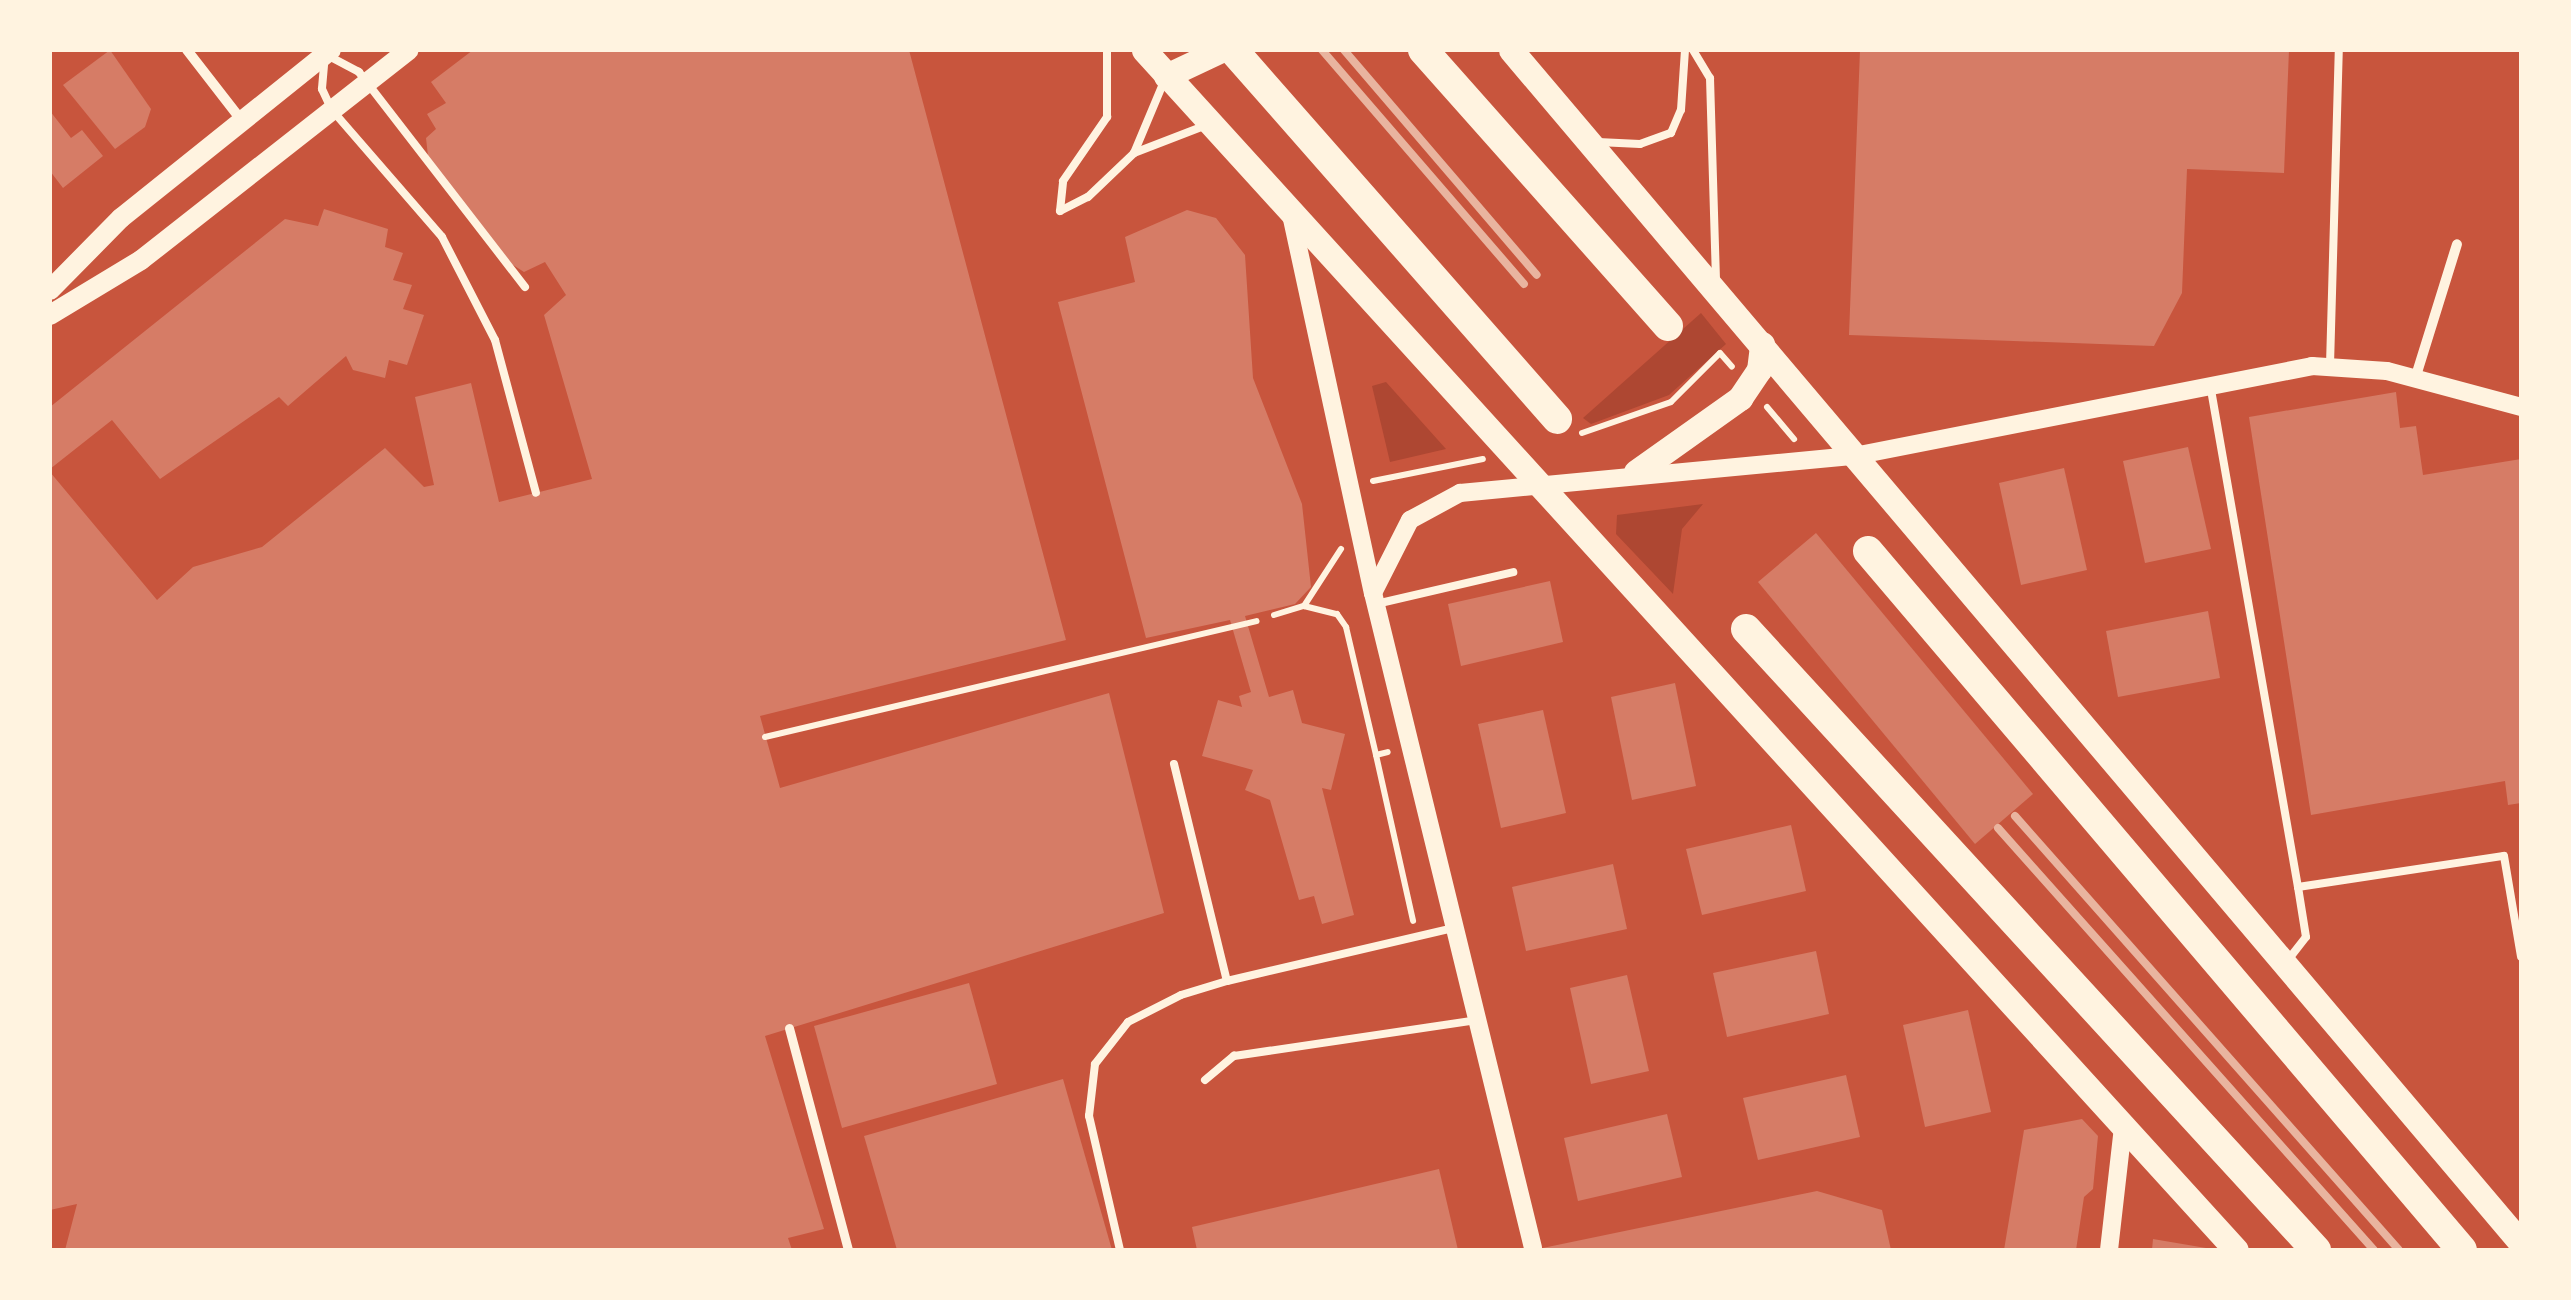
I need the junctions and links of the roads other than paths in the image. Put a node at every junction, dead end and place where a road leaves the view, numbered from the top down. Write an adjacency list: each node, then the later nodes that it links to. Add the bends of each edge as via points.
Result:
1 (187, 50): 16 (street)
2 (409, 50): 14 (main road)
3 (1107, 50): 19 (lane, via 1107,117 1063,181 1060,211 1088,197)
4 (1144, 50): 13 (main road)
5 (1221, 50): 13 (main road)
6 (1233, 50): 32 (highway)
7 (1423, 50): 26 (highway)
8 (1511, 50): 18 (main road)
9 (1685, 50): 18 (lane, via 1681,110 1671,133 1640,144)
10 (1693, 50): 23 (lane, via 1710,78)
11 (2339, 50): 28 (lane)
12 (328, 52): 14 (lane); 15 (lane, via 322,89); 16 (main road)
13 (1166, 76): 17 (main road); 19 (lane)
14 (367, 82): 15 (main road); 22 (lane)
15 (332, 110): 25 (main road, via 140,260); 36 (lane, via 423,212 459,266 495,340)
16 (242, 120): 24 (main road, via 122,218)
17 (1208, 124): 19 (lane); 20 (main road)
18 (1590, 141): 23 (main road)
19 (1134, 153)
20 (1292, 219): 35 (main road); 39 (street)
21 (2457, 244): 29 (street)
22 (525, 286)
23 (1716, 289): 27 (main road)
24 (50, 290)
25 (50, 315)
26 (1668, 326)
27 (1762, 344): 33 (main road); 34 (main road, via 1750,388)
28 (2330, 365): 29 (street); 30 (street)
29 (2415, 379): 31 (street)
30 (2210, 384): 33 (street); 42 (lane)
31 (2521, 407)
32 (1567, 427)
33 (1854, 456): 34 (street); 45 (main road)
34 (1636, 472): 35 (street)
35 (1536, 484): 39 (street, via 1460,492 1429,504 1396,536); 50 (main road)
36 (536, 493)
37 (1868, 551): 58 (highway)
38 (1513, 572): 39 (lane)
39 (1375, 598): 43 (street)
40 (1746, 629): 57 (highway)
41 (1174, 764): 46 (lane)
42 (2298, 887): 44 (lane, via 2504,856); 45 (lane, via 2306,937)
43 (1455, 928): 46 (lane); 47 (street)
44 (2521, 957)
45 (2284, 966): 51 (main road)
46 (1227, 981): 54 (lane, via 1128,1022 1095,1064 1089,1116)
47 (1480, 1020): 49 (lane, via 1234,1056); 52 (street)
48 (789, 1028): 53 (street)
49 (1205, 1080)
50 (2123, 1128): 55 (street); 56 (main road)
51 (2521, 1243)
52 (1534, 1248)
53 (848, 1250)
54 (1120, 1250)
55 (2109, 1250)
56 (2236, 1250)
57 (2316, 1250)
58 (2462, 1250)

